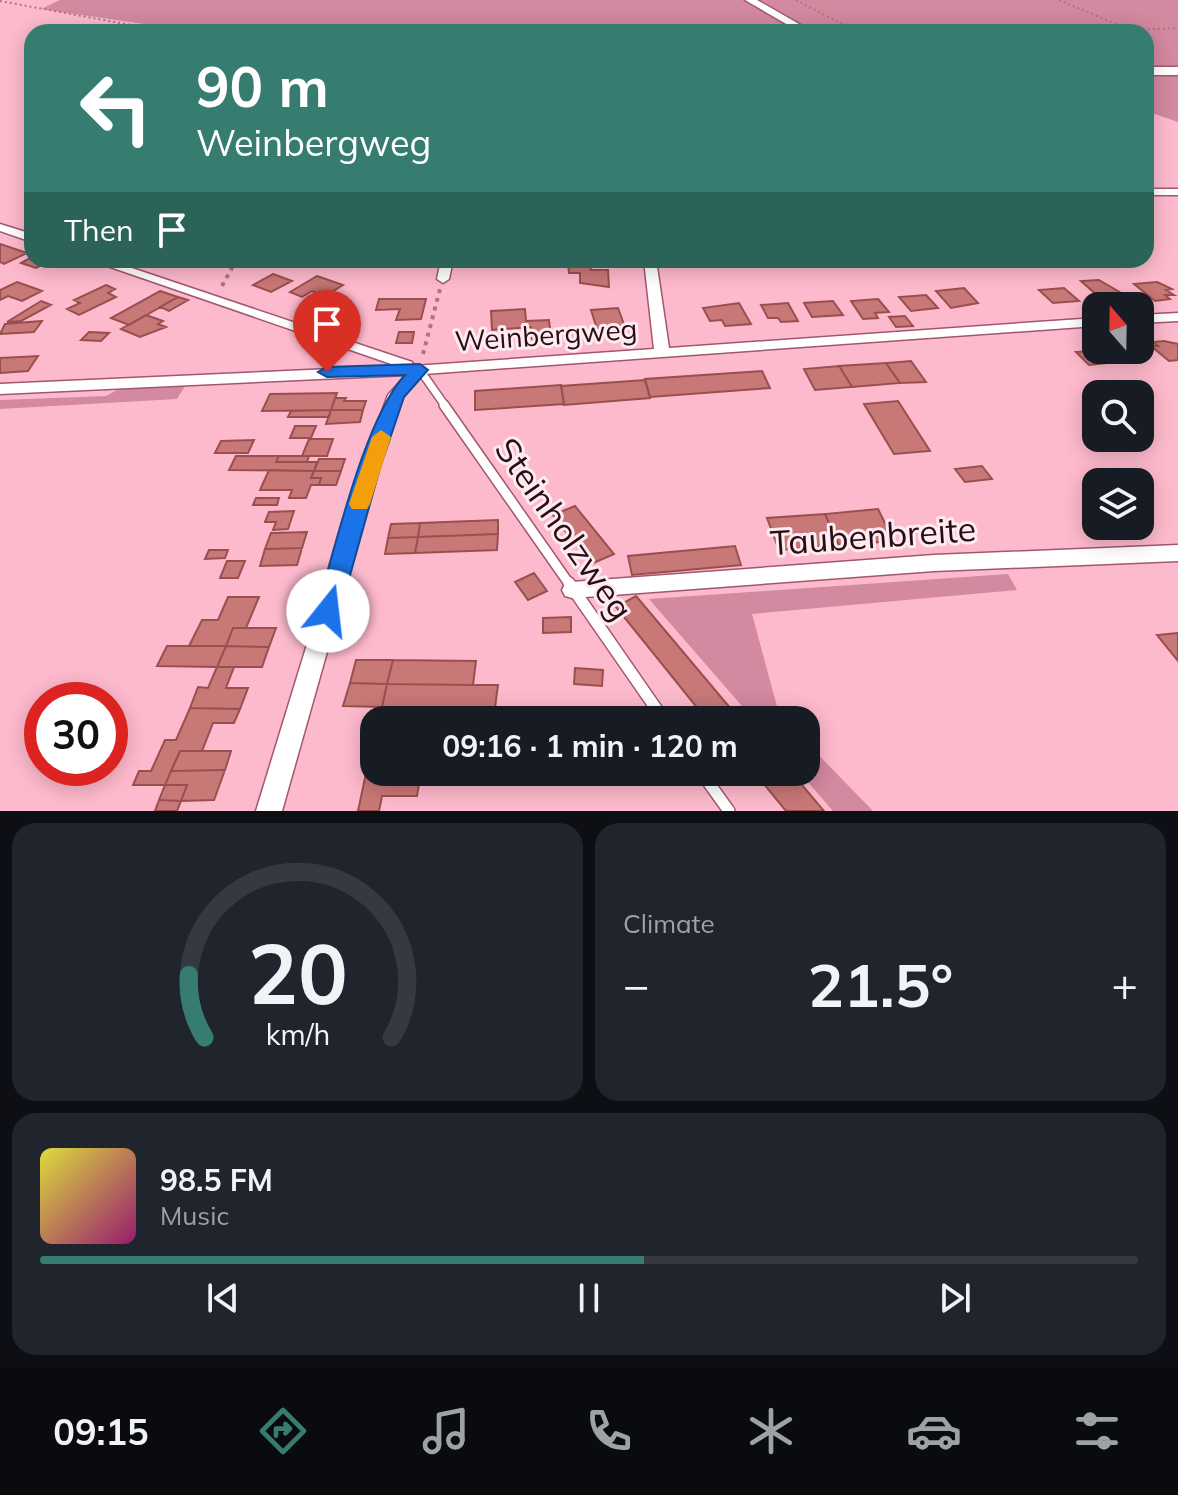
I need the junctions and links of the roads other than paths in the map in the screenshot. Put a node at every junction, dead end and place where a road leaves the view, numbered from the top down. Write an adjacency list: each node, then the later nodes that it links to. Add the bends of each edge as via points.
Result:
1 (750, 0): 2 (main road)
2 (794, 24)
3 (1154, 71): 4 (main road)
4 (1178, 71)
5 (1154, 192): 6 (street)
6 (1178, 192)
7 (0, 227): 8 (street)
8 (24, 235)
9 (119, 268): 17 (street)
10 (445, 268): 12 (street)
11 (651, 268): 16 (street)
12 (443, 279)
13 (1178, 317): 14 (street)
14 (1154, 318)
15 (1082, 323): 16 (street, Weinbergweg)
16 (662, 353): 17 (street, Weinbergweg)
17 (420, 370): 18 (street, Weinbergweg); 20 (lane, Steinholzweg); 23 (street, via 396,395 370,468)
18 (0, 389)
19 (1178, 553): 20 (street, Taubenbreite, via 950,562)
20 (572, 590): 21 (lane, Steinholzweg)
21 (654, 706)
22 (711, 786): 24 (lane)
23 (269, 811)
24 (729, 811)

